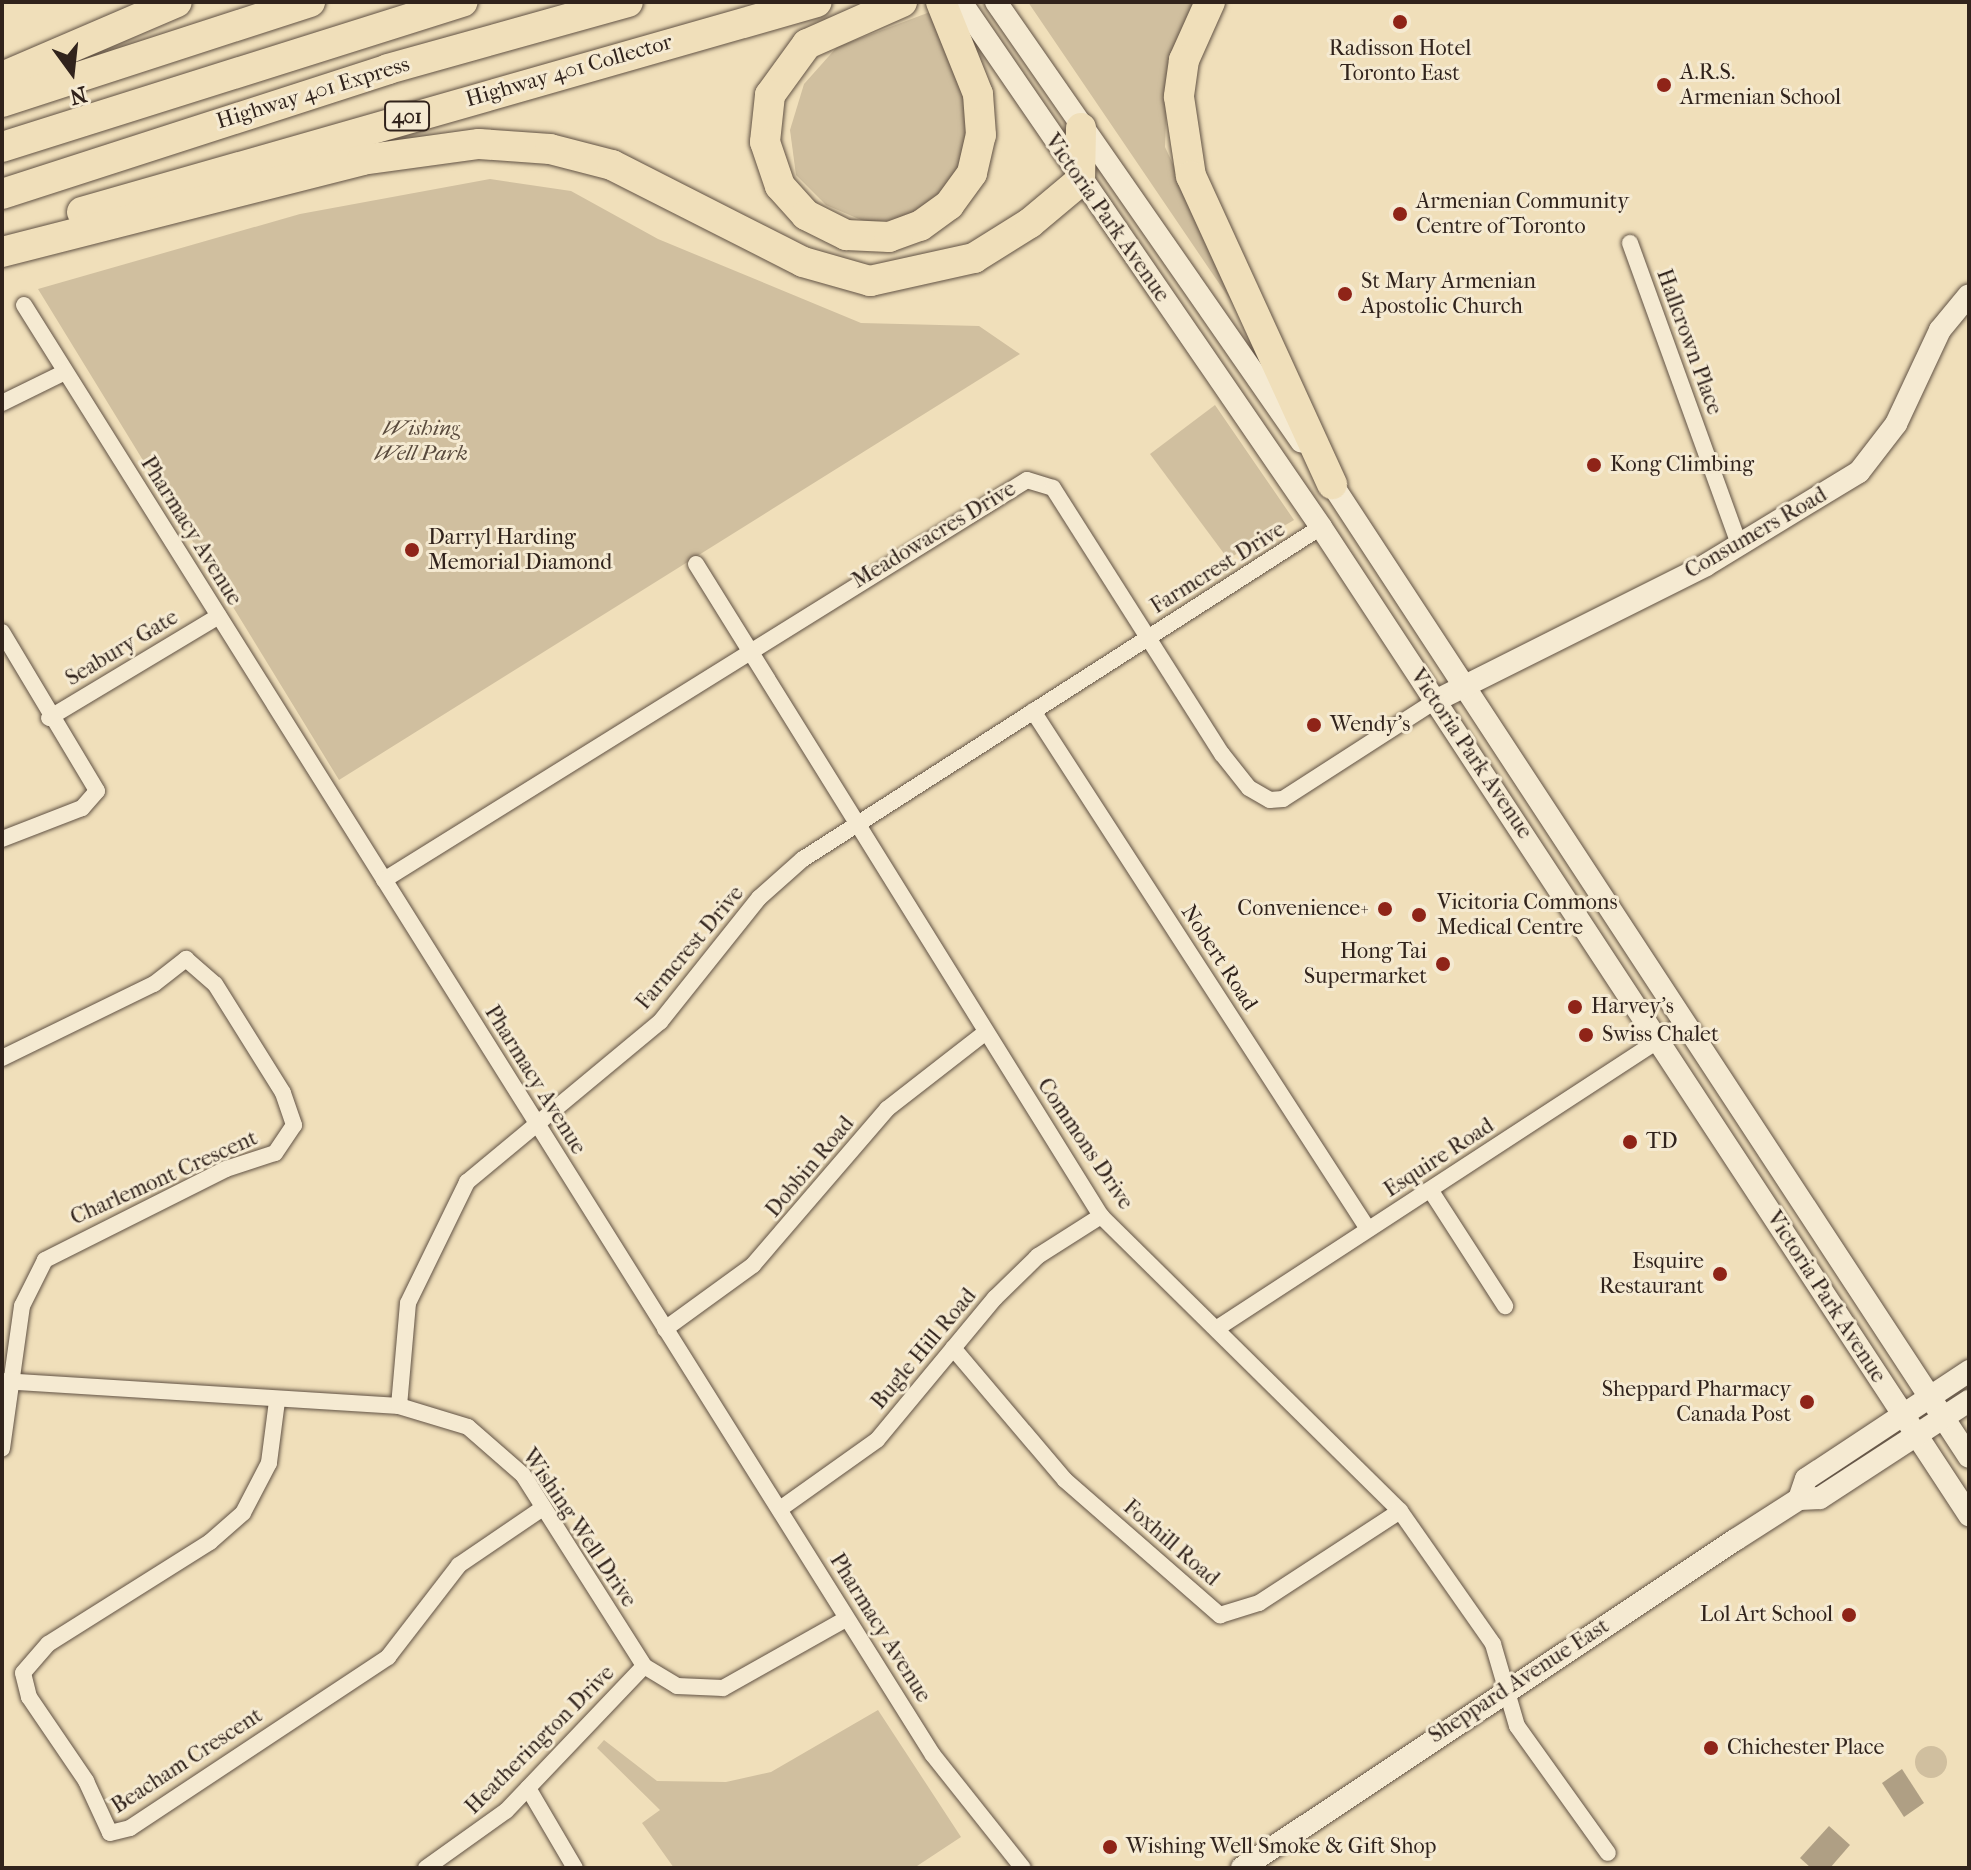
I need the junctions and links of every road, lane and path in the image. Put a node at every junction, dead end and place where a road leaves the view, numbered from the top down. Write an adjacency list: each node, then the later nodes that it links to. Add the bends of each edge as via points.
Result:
1 (177, 2): 11 (highway)
2 (310, 2): 12 (highway)
3 (463, 2): 14 (highway, Highway 401 Express)
4 (628, 2): 16 (highway, Highway 401 Express / 401, via 361,78)
5 (817, 2): 18 (highway, Highway 401 Collector / 401, via 218,169)
6 (902, 2): 10 (highway, via 807,44 770,95 765,142 774,174 820,225 858,237 889,237 920,226 961,190 978,155 981,115)
7 (941, 2): 10 (highway)
8 (1210, 2): 24 (highway, via 1184,60 1179,97 1191,176)
9 (999, 8): 13 (main road, Victoria Park Avenue)
10 (964, 20): 15 (main road, Victoria Park Avenue)
11 (2, 77)
12 (2, 102)
13 (1081, 128): 15 (highway); 24 (main road, Victoria Park Avenue)
14 (2, 147)
15 (1080, 181): 19 (highway, via 974,258 870,281 803,262 612,165 550,149 479,144 362,160); 25 (main road, Victoria Park Avenue)
16 (2, 194)
17 (1630, 243): 26 (street, Hallcrown Place)
18 (2, 245)
19 (2, 252)
20 (1969, 295): 26 (main road, Consumers Road, via 1940,330 1896,424 1859,472)
21 (24, 305): 22 (street, Pharmacy Avenue)
22 (65, 372): 23 (street); 28 (street, Pharmacy Avenue)
23 (2, 403)
24 (1332, 484): 32 (main road, Victoria Park Avenue)
25 (1321, 527): 30 (street, Farmcrest Drive); 33 (main road, Victoria Park Avenue)
26 (1740, 547): 32 (main road, Consumers Road)
27 (696, 564): 31 (street, Commons Drive)
28 (219, 616): 35 (street, Seabury Gate); 38 (street, Pharmacy Avenue)
29 (2, 632): 35 (street)
30 (1149, 637): 31 (street, Meadowacres Drive, via 1053,488 1027,480); 33 (street, Meadowacres Drive, via 1222,754 1249,788 1270,800 1283,799); 34 (street, Farmcrest Drive)
31 (749, 649): 36 (street, Commons Drive); 38 (street, Meadowacres Drive)
32 (1464, 684): 33 (main road, Meadowacres Drive); 39 (main road, Victoria Park Avenue)
33 (1435, 701): 41 (main road, Victoria Park Avenue)
34 (1033, 711): 36 (street, Farmcrest Drive); 46 (street, Nobert Road)
35 (49, 718): 37 (street, via 89,767 97,791 82,808)
36 (858, 822): 40 (street, Commons Drive); 43 (street, Farmcrest Drive, via 759,898 660,1022)
37 (2, 839)
38 (384, 880): 43 (street, Pharmacy Avenue)
39 (1682, 1025): 41 (street, Esquire Road); 53 (main road, Victoria Park Avenue)
40 (986, 1032): 45 (street, Commons Drive); 49 (street, Dobbin Road, via 887,1109 753,1265)
41 (1658, 1040): 44 (street, Esquire Road); 57 (main road, Victoria Park Avenue)
42 (2, 1058): 52 (street, Charlemont Crescent, via 154,984 186,959 215,984 293,1116 292,1137 275,1153 226,1169 45,1260 26,1287)
43 (536, 1123): 49 (street, Pharmacy Avenue); 56 (street, Farmcrest Drive, via 467,1182 419,1273 405,1318)
44 (1431, 1191): 46 (street, Esquire Road); 47 (street)
45 (1101, 1216): 48 (street, Commons Drive); 50 (street, Bugle Hill Road, via 1038,1256)
46 (1368, 1229): 48 (street, Esquire Road)
47 (1505, 1306)
48 (1219, 1327): 65 (street, Commons Drive)
49 (665, 1329): 64 (street, Pharmacy Avenue)
50 (953, 1348): 64 (street, Bugle Hill Road, via 877,1440); 65 (street, Foxhill Road, via 1065,1480 1220,1615 1259,1603)
51 (1969, 1371): 53 (main road, Sheppard Avenue East)
52 (8, 1382): 54 (street, Wishing Well Drive); 60 (street)
53 (1928, 1396): 57 (main road, Sheppard Avenue East); 58 (main road, Victoria Park Avenue)
54 (277, 1401): 56 (street, Wishing Well Drive); 63 (street, Beacham Crescent, via 269,1463 243,1513 210,1542 48,1644 23,1673 29,1697 86,1781 110,1833 130,1828 388,1657 459,1565)
55 (1969, 1401): 58 (main road, Sheppard Avenue East)
56 (399, 1406): 63 (street, Wishing Well Drive, via 435,1413 495,1445)
57 (1902, 1414): 59 (main road, Victoria Park Avenue); 62 (main road, Sheppard Avenue East, via 1806,1479)
58 (1943, 1417): 59 (main road, Sheppard Avenue East); 61 (main road, Victoria Park Avenue)
59 (1916, 1433): 62 (main road, Sheppard Avenue East, via 1820,1498); 66 (main road, Victoria Park Avenue)
60 (2, 1449)
61 (1969, 1457)
62 (1799, 1499): 69 (main road, Sheppard Avenue East)
63 (543, 1508): 68 (street, Wishing Well Drive)
64 (780, 1509): 67 (street, Pharmacy Avenue)
65 (1400, 1511): 69 (street, Commons Drive, via 1493,1644)
66 (1969, 1515)
67 (846, 1619): 68 (street, Wishing Well Drive, via 723,1688 677,1686); 74 (street, Pharmacy Avenue, via 933,1755)
68 (644, 1666): 70 (street, Heatherington Drive)
69 (1502, 1690): 71 (street, via 1517,1726); 75 (main road, Sheppard Avenue East)
70 (528, 1788): 72 (street, Heatherington Drive); 73 (street)
71 (1608, 1853)
72 (426, 1868)
73 (575, 1868)
74 (1023, 1868)
75 (1242, 1868)

